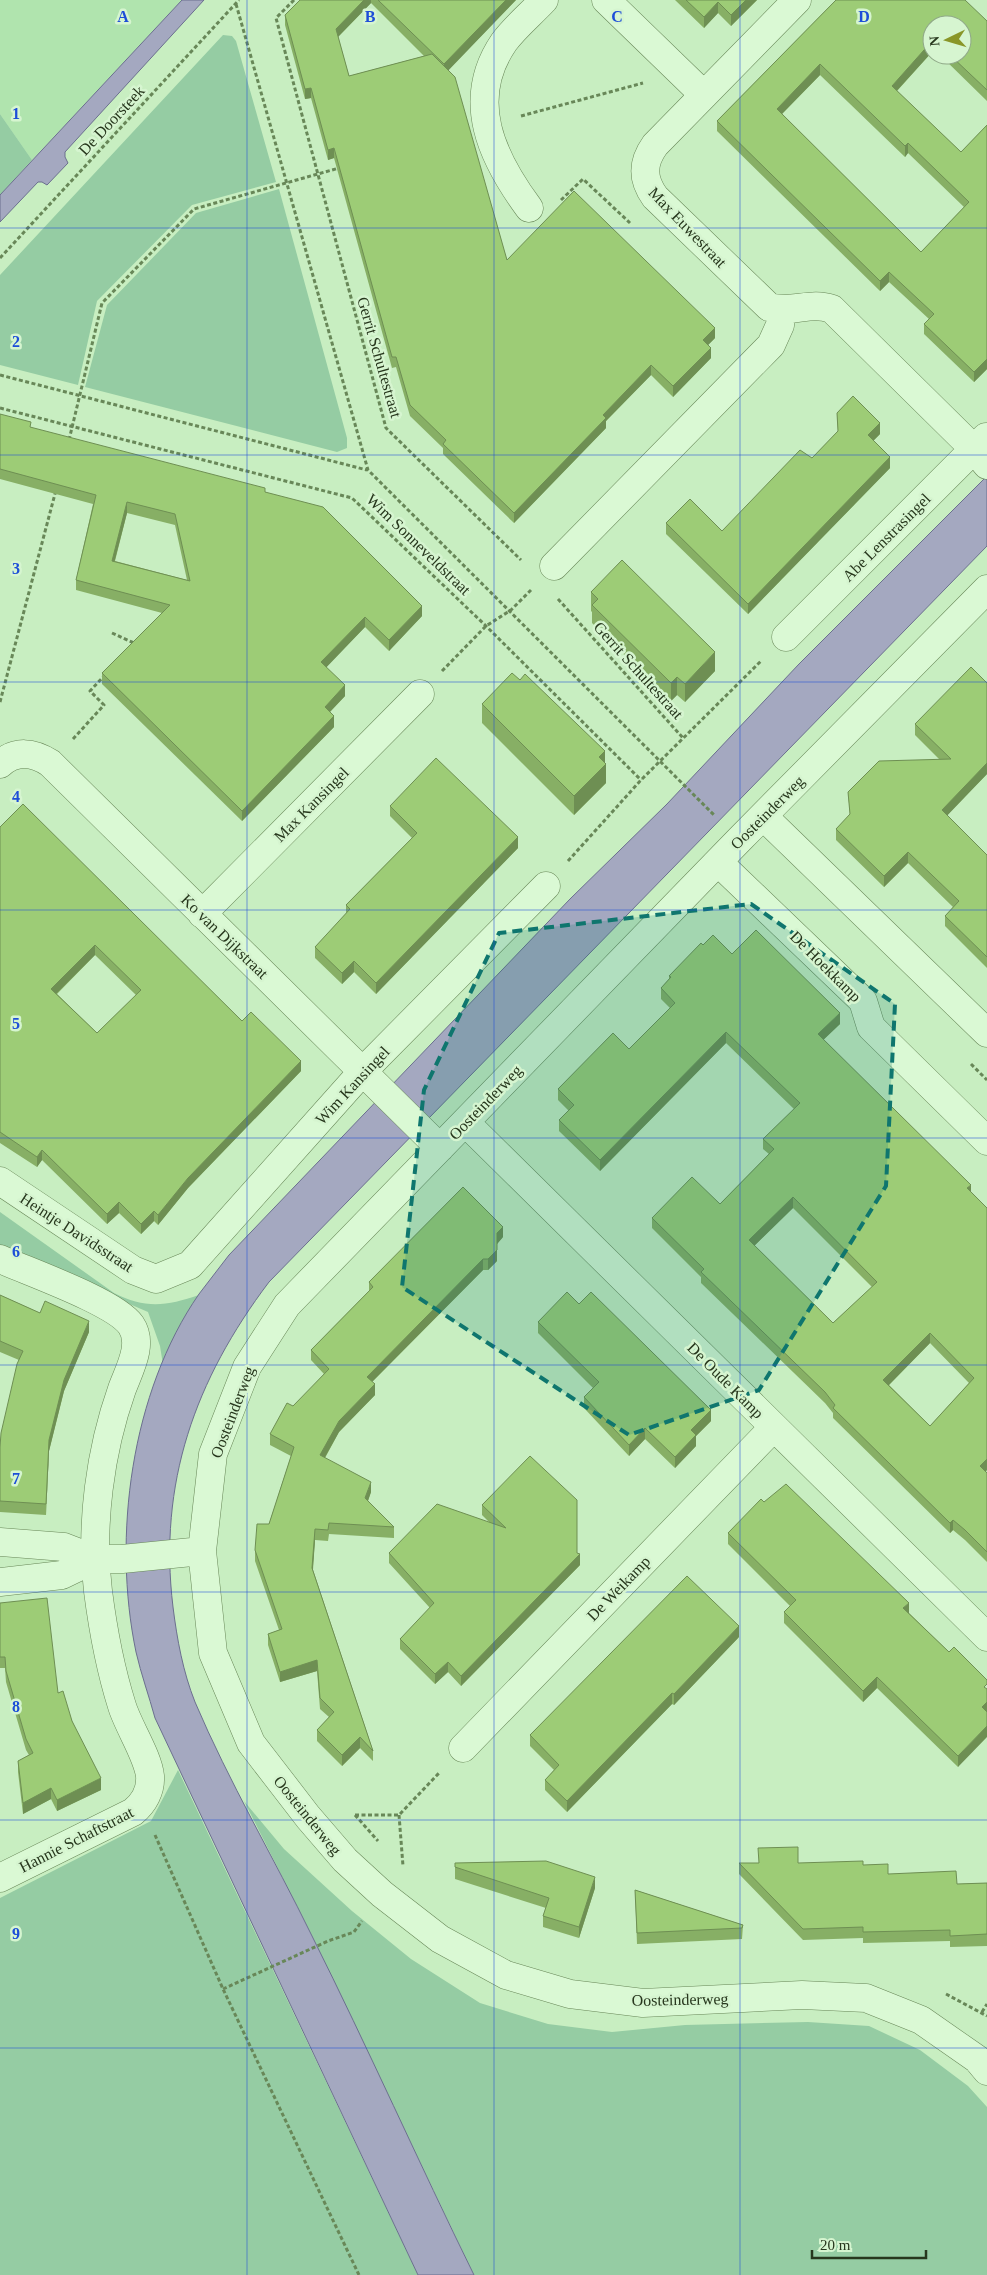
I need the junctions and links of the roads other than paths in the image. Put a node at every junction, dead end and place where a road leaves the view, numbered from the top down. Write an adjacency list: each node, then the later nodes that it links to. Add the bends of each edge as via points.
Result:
1 (544, 0): 5 (street, via 505,42 492,66 484,104 492,148 507,178)
2 (606, 0): 4 (street)
3 (797, 0): 4 (street, Max Euwestraat)
4 (704, 95): 6 (street, Max Euwestraat, via 647,156 644,170 647,186 759,300 769,308)
5 (529, 208)
6 (782, 311): 7 (street, via 810,305 832,309); 8 (street, via 771,345)
7 (983, 450): 10 (street, Abe Lenstrasingel)
8 (547, 573)
9 (982, 603): 13 (street, Oosteinderweg)
10 (786, 637)
11 (420, 694): 16 (street, Max Kansingel)
12 (0, 764): 16 (street, Ko van Dijkstraat, via 8,757 25,753 40,756 50,763)
13 (763, 816): 14 (street, Oosteinderweg); 17 (street)
14 (718, 862): 19 (street, Oosteinderweg); 21 (street, De Hoekkamp, via 863,1001 870,1027)
15 (546, 886): 18 (street, Wim Kansingel)
16 (202, 914): 18 (street, Ko van Dijkstraat)
17 (987, 1033)
18 (371, 1080): 20 (street, Ko van Dijkstraat); 24 (street, Wim Kansingel, via 190,1265)
19 (465, 1122): 20 (street, Oosteinderweg); 25 (street, De Oude Kamp)
20 (432, 1141): 27 (street, Oosteinderweg, via 287,1305 247,1367 214,1454)
21 (987, 1141)
22 (0, 1181): 24 (street, Heintje Davidsstraat, via 133,1270)
23 (0, 1259): 28 (street, via 114,1309 132,1326 137,1340 116,1407 100,1481)
24 (156, 1279)
25 (774, 1427): 30 (street, De Oude Kamp); 31 (street, De Weikamp)
26 (0, 1542): 28 (street, via 64,1547)
27 (202, 1551): 28 (street, via 122,1559); 33 (street, Oosteinderweg, via 213,1653 252,1743 308,1817 346,1860 382,1894 440,1939 506,1975 570,1994 643,2003 802,1995 866,1998 921,2020)
28 (95, 1558): 29 (street, via 62,1575); 32 (street, Hannie Schaftstraat, via 108,1658 122,1707 150,1776 148,1792 140,1806)
29 (0, 1582)
30 (987, 1637)
31 (463, 1748)
32 (0, 1878)
33 (984, 2058)

